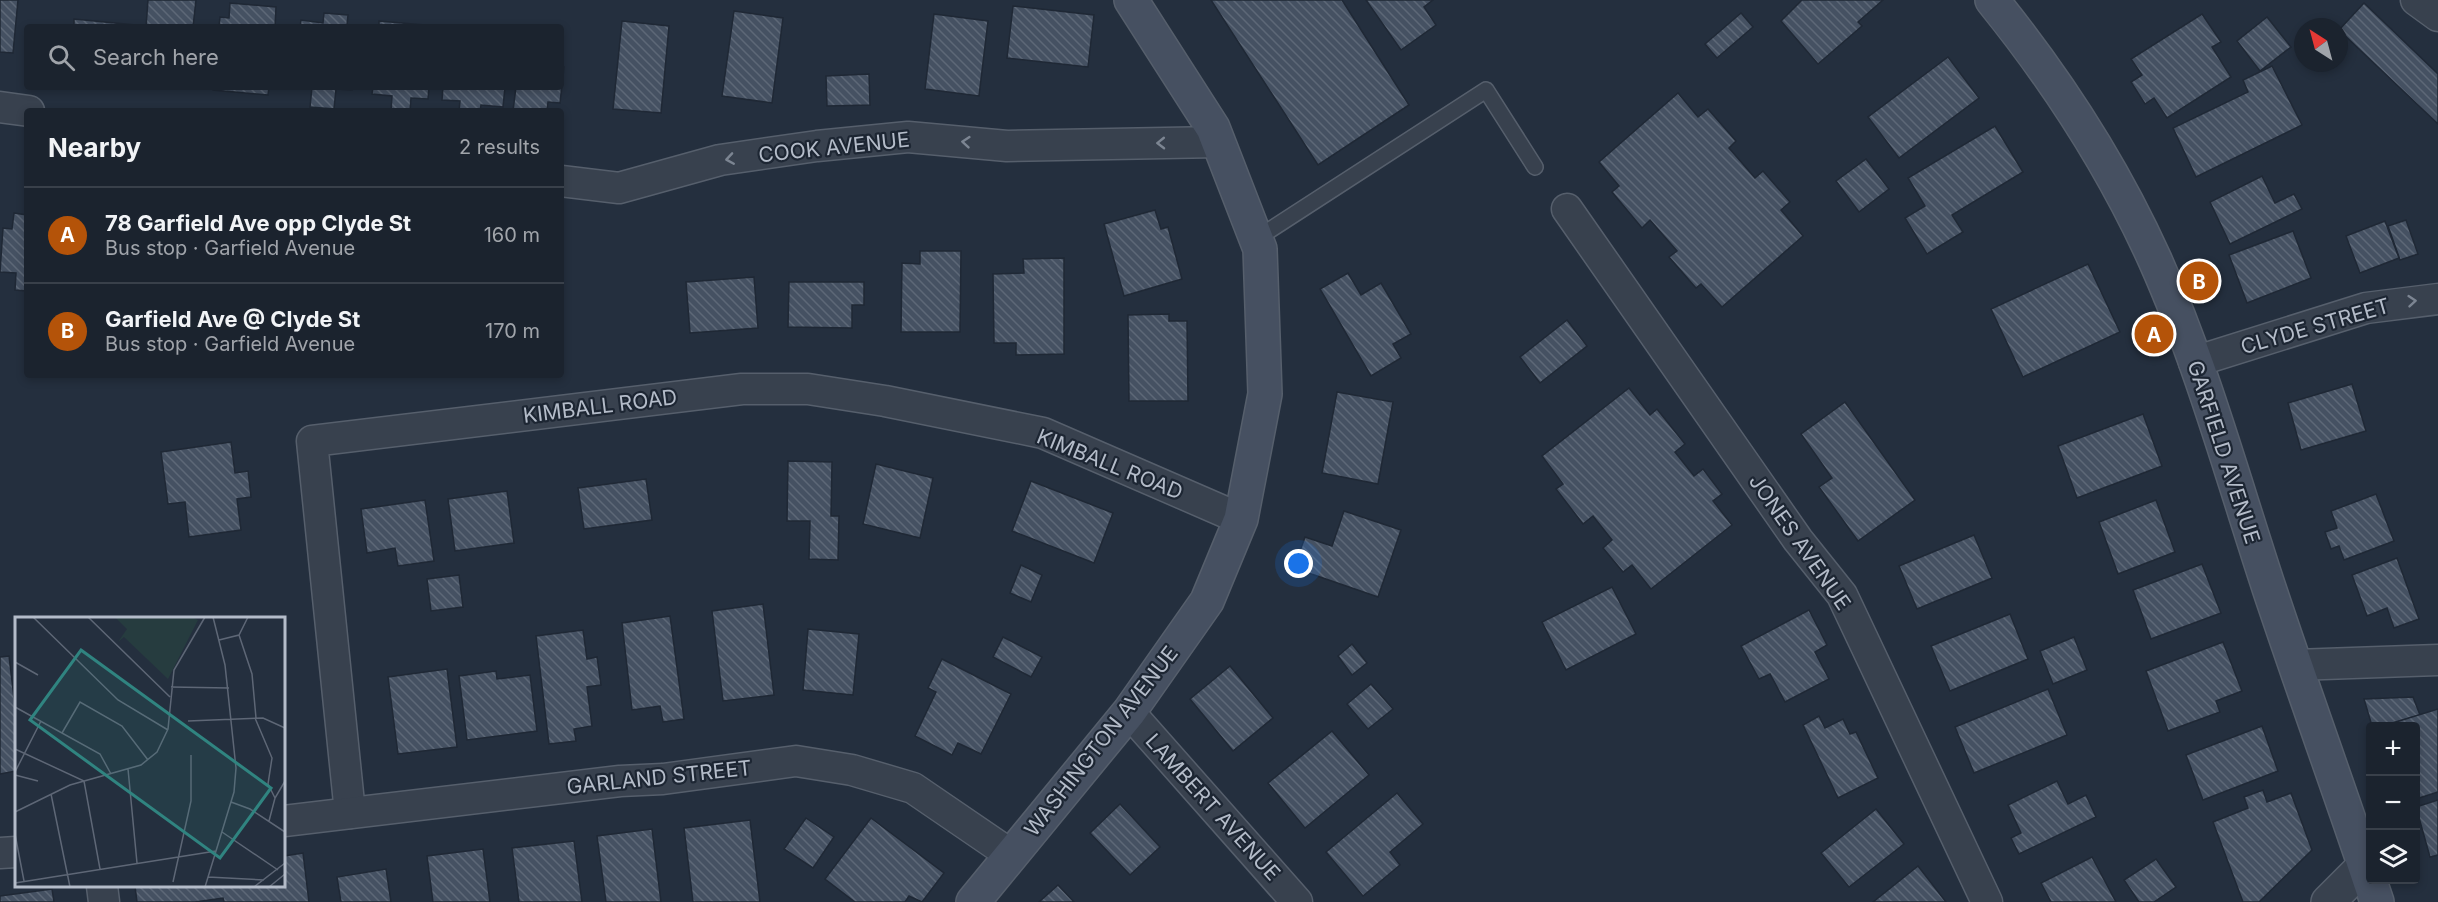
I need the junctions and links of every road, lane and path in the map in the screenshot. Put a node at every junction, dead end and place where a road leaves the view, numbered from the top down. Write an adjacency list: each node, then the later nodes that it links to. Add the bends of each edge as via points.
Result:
1 (1131, 0): 7 (main road, WASHINGTON AVENUE)
2 (1992, 0): 13 (main road, GARFIELD AVENUE, via 2091,140 2155,260)
3 (2416, 0): 4 (street)
4 (2438, 16)
5 (0, 107): 6 (street)
6 (24, 110)
7 (1219, 142): 9 (street, COOK AVENUE, one-way to 9, via 1007,146 908,137 720,160 619,188); 11 (main road, WASHINGTON AVENUE)
8 (1535, 167): 11 (lane, via 1486,90)
9 (564, 181)
10 (1567, 209): 28 (street, JONES AVENUE, via 1798,540 1842,595)
11 (1256, 239): 14 (main road, WASHINGTON AVENUE, via 1260,249 1264,394)
12 (2438, 299): 13 (street, CLYDE STREET, one-way to 12, via 2366,308)
13 (2194, 362): 16 (main road, GARFIELD AVENUE)
14 (1241, 519): 17 (main road, WASHINGTON AVENUE, via 1207,601); 18 (street, KIMBALL ROAD, via 1043,433 808,389 742,388 312,441)
15 (2438, 660): 16 (street)
16 (2295, 665): 23 (main road, GARFIELD AVENUE)
17 (1129, 712): 22 (main road, WASHINGTON AVENUE); 27 (street, LAMBERT AVENUE)
18 (350, 813): 19 (street, GARLAND STREET); 22 (street, GARLAND STREET, via 796,761 852,770 913,788)
19 (285, 821)
20 (15, 852): 21 (street)
21 (0, 853)
22 (1011, 855): 26 (main road, WASHINGTON AVENUE)
23 (2365, 865): 29 (street); 30 (main road, GARFIELD AVENUE)
24 (102, 887): 25 (street)
25 (104, 902)
26 (973, 902)
27 (1297, 902)
28 (1987, 902)
29 (2328, 902)
30 (2377, 902)

